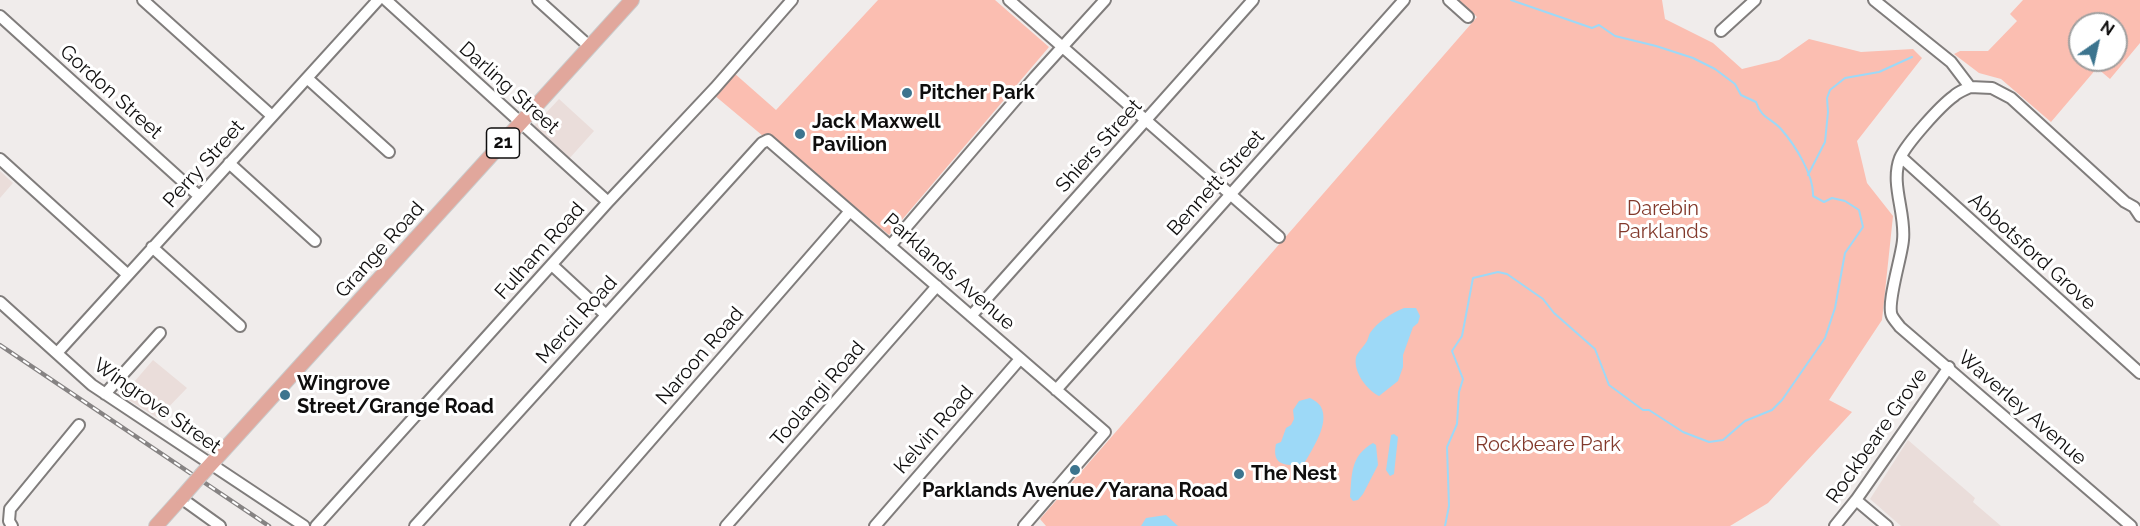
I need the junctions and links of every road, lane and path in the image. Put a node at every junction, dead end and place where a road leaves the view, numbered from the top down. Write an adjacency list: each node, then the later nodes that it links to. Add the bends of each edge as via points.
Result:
1 (143, 0): 21 (street)
2 (378, 0): 19 (street, Perry Street)
3 (386, 0): 23 (street, Darling Street)
4 (538, 0): 17 (street)
5 (632, 0): 17 (main road, Grange Road / 21)
6 (792, 0): 31 (street, Fulham Road)
7 (1009, 0): 18 (street)
8 (1105, 0): 18 (street)
9 (1253, 0): 22 (street, Shiers Street)
10 (1404, 0): 29 (street, Bennett Street)
11 (1449, 0): 15 (street)
12 (1755, 0): 16 (street)
13 (1874, 0): 20 (street, via 1951,62)
14 (0, 16): 30 (street, Gordon Street)
15 (1468, 17)
16 (1721, 31)
17 (590, 47): 23 (main road, Grange Road / 21)
18 (1062, 47): 22 (street); 36 (street)
19 (307, 78): 21 (street, Perry Street); 25 (street)
20 (1970, 87): 26 (street, via 1953,96); 32 (street, via 1992,88 2011,98 2125,202)
21 (272, 116): 28 (street, Perry Street)
22 (1146, 121): 29 (street); 43 (street, Shiers Street)
23 (521, 123): 31 (street, Darling Street); 53 (main road, Grange Road / 21)
24 (768, 140): 33 (street, Parklands Avenue); 42 (street, Mercil Road)
25 (389, 152)
26 (1900, 157): 48 (street, Waverley Avenue, via 1896,173 1903,243 1891,315); 49 (street, Abbotsford Grove)
27 (0, 159): 39 (street)
28 (229, 163): 30 (street, Perry Street); 35 (street)
29 (1230, 195): 34 (street); 50 (street, Bennett Street)
30 (199, 196): 37 (street, Perry Street)
31 (608, 202): 38 (street, Fulham Road)
32 (2138, 208)
33 (850, 211): 36 (street, Parklands Avenue); 62 (street, Naroon Road)
34 (1279, 237)
35 (315, 241)
36 (890, 246): 40 (street, Parklands Avenue)
37 (152, 247): 39 (street, Perry Street); 44 (street)
38 (552, 265): 42 (street); 60 (street, Fulham Road)
39 (128, 274): 46 (street, Perry Street)
40 (937, 286): 43 (street, Parklands Avenue); 63 (street, Toolangi Road)
41 (0, 302): 46 (street, Wingrove Street)
42 (606, 315): 61 (street, Mercil Road)
43 (971, 316): 47 (street, Parklands Avenue)
44 (240, 326)
45 (160, 333): 51 (street)
46 (57, 353): 51 (street, Wingrove Street)
47 (1020, 359): 50 (street, Parklands Avenue); 64 (street, Kelvin Road)
48 (1948, 367): 55 (street, Rockbeare Grove); 68 (street, Waverley Avenue)
49 (2140, 374)
50 (1056, 390): 65 (street, Parklands Avenue, via 1105,432)
51 (105, 394): 53 (street, Wingrove Street)
52 (79, 425): 56 (street, via 10,509)
53 (206, 469): 54 (main road, Grange Road / 21, bridge); 59 (street, Wingrove Street)
54 (181, 497): 57 (main road, Grange Road / 21); 58 (street)
55 (1856, 500): 66 (street, Rockbeare Grove); 67 (street)
56 (12, 526)
57 (156, 526)
58 (220, 526)
59 (304, 526)
60 (316, 526)
61 (415, 526)
62 (576, 526)
63 (726, 526)
64 (875, 526)
65 (1024, 526)
66 (1835, 526)
67 (1887, 526)
68 (2131, 526)

